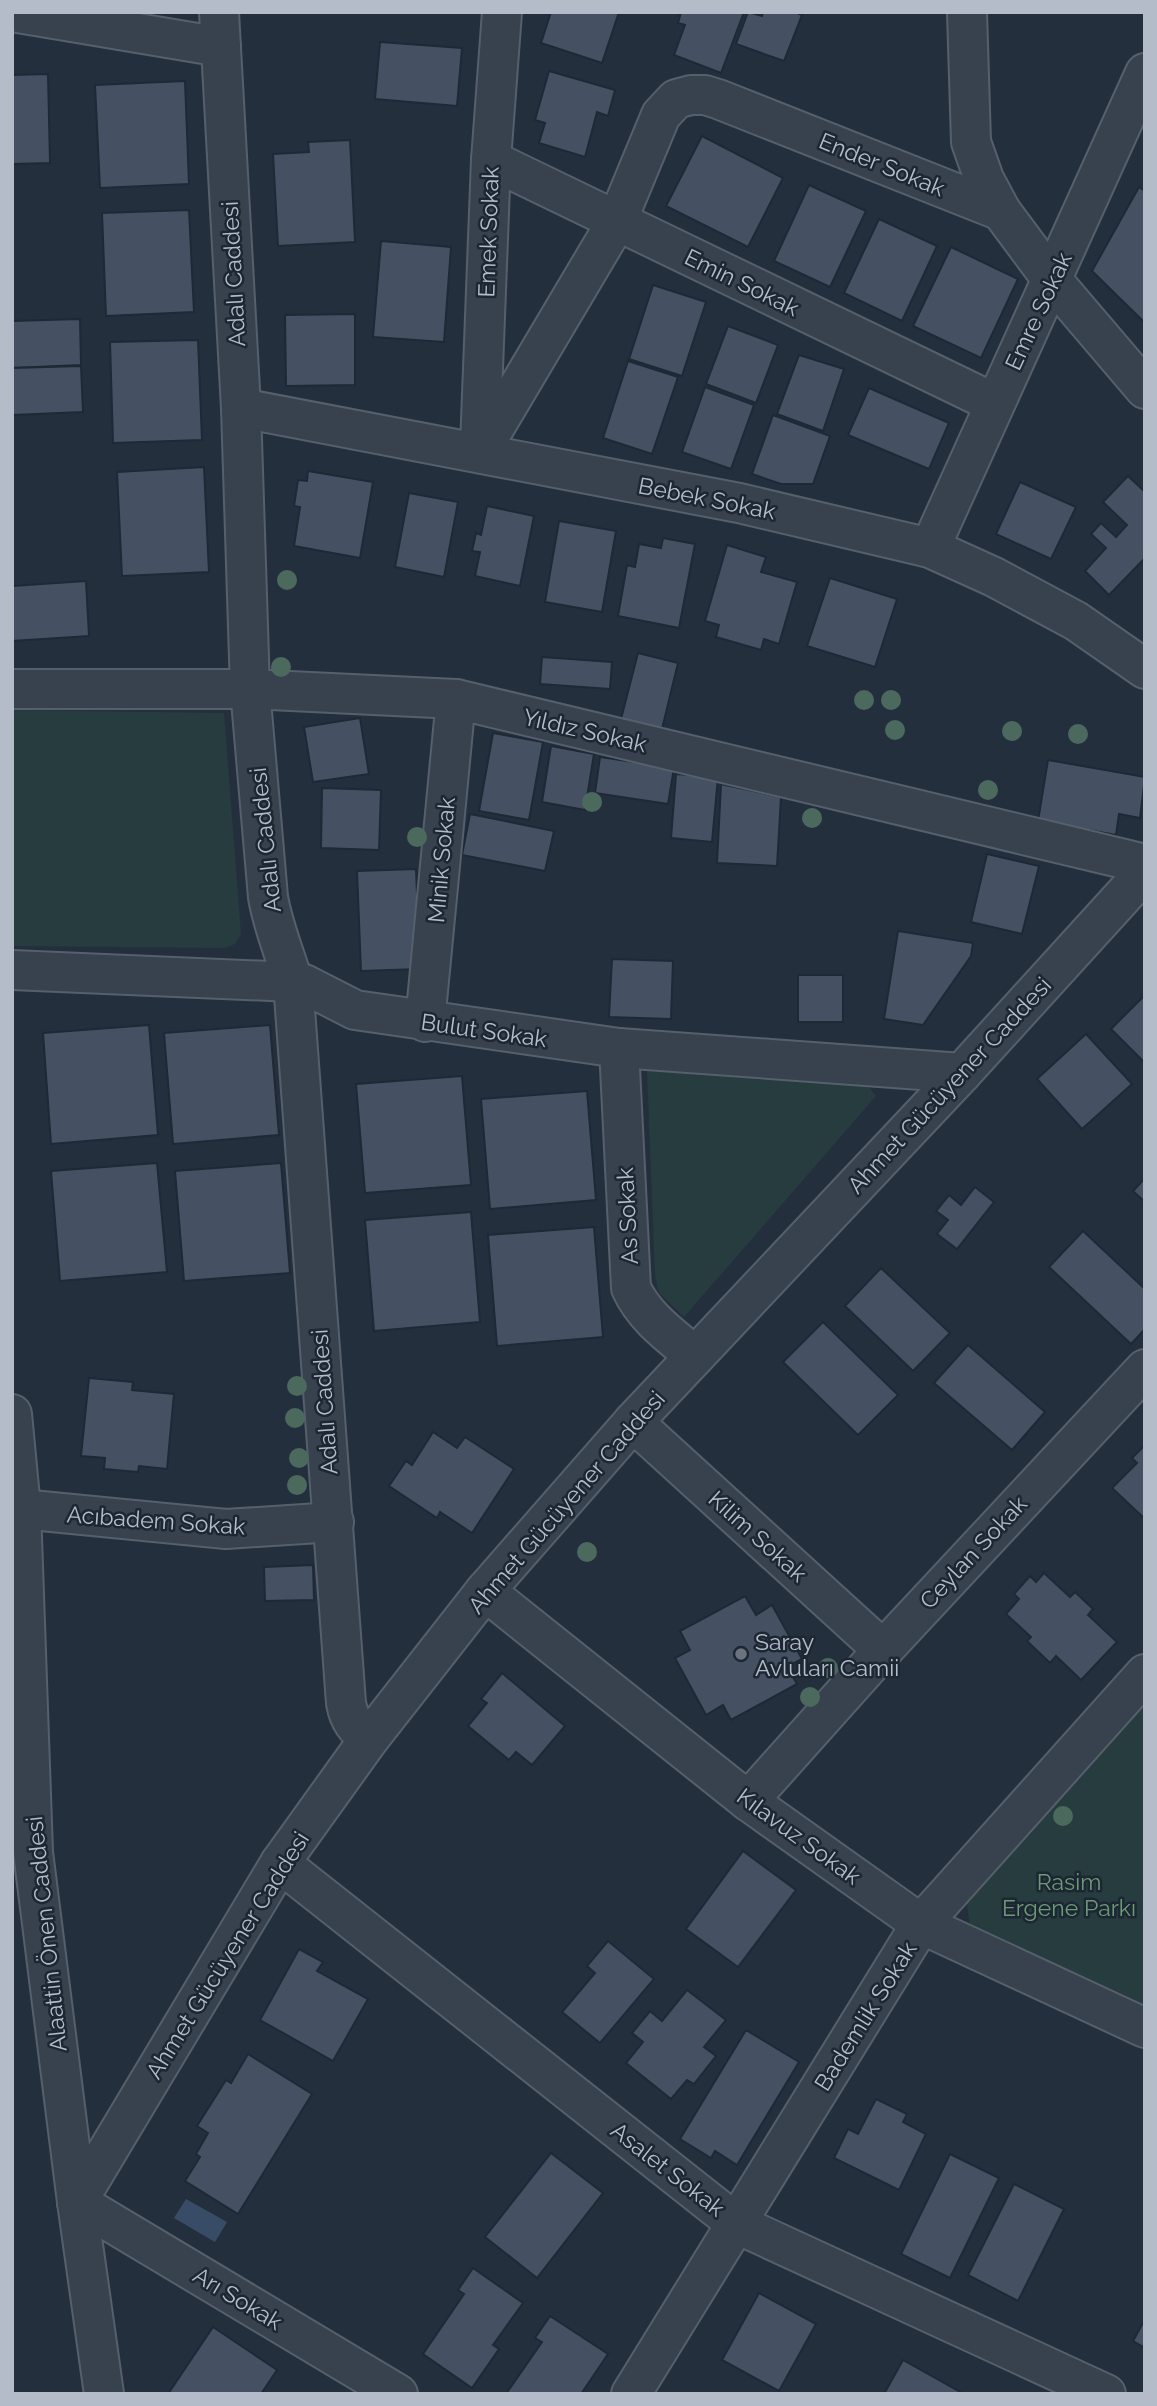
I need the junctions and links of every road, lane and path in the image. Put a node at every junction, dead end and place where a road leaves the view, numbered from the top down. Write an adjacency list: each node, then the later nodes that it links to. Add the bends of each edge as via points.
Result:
1 (12, 12): 4 (street)
2 (502, 12): 6 (street, Emek Sokak)
3 (967, 12): 7 (street, via 971,142)
4 (220, 30): 12 (street, Adalı Caddesi)
5 (1145, 74): 9 (street, Emre Sokak)
6 (491, 160): 8 (street, Emin Sokak); 13 (street, Emek Sokak)
7 (1001, 211): 8 (street, Ender Sokak, via 718,99 691,95 676,99 661,115); 9 (street)
8 (617, 221): 11 (street, Emin Sokak); 13 (street, Ender Sokak)
9 (1052, 281): 10 (street); 11 (street, Emre Sokak)
10 (1145, 388)
11 (994, 403): 14 (street, Emre Sokak)
12 (240, 408): 13 (street, Bebek Sokak); 17 (street, Adalı Caddesi)
13 (480, 452): 14 (street, Bebek Sokak, via 739,503)
14 (930, 548): 15 (street, Bebek Sokak, via 1076,621)
15 (1145, 669)
16 (12, 689): 17 (street, Yıldız Sokak)
17 (250, 689): 18 (street, Yıldız Sokak); 22 (street, Adalı Caddesi, via 268,897)
18 (456, 699): 19 (street, Yıldız Sokak); 23 (street, Minik Sokak)
19 (1145, 864)
20 (1145, 872): 25 (street, Ahmet Gücüyener Caddesi)
21 (12, 970): 22 (street, Bulut Sokak)
22 (293, 982): 23 (street, Bulut Sokak, via 355,1010); 31 (street, Adalı Caddesi)
23 (425, 1022): 24 (street, Bulut Sokak)
24 (619, 1048): 25 (street, Bulut Sokak); 26 (street, As Sokak, via 631,1289 648,1315)
25 (962, 1073): 26 (street, Ahmet Gücüyener Caddesi)
26 (695, 1356): 29 (street, Ahmet Gücüyener Caddesi)
27 (1145, 1369): 33 (street, Ceylan Sokak)
28 (12, 1415): 30 (street, Alaattin Önen Caddesi)
29 (633, 1422): 32 (street, Ahmet Gücüyener Caddesi); 33 (street, Kilim Sokak)
30 (21, 1509): 31 (street, Acıbadem Sokak, via 226,1529); 40 (street, Alaattin Önen Caddesi, via 33,1852)
31 (334, 1522): 35 (street, Adalı Caddesi, via 348,1716)
32 (485, 1591): 35 (street, Ahmet Gücüyener Caddesi); 36 (street, Kılavuz Sokak)
33 (883, 1650): 36 (street, Ceylan Sokak)
34 (1145, 1674): 38 (street, Bademlik Sokak)
35 (369, 1739): 37 (street, Ahmet Gücüyener Caddesi)
36 (748, 1801): 38 (street, Kılavuz Sokak)
37 (280, 1863): 40 (street, Ahmet Gücüyener Caddesi); 41 (street, Asalet Sokak)
38 (921, 1924): 39 (street, Kılavuz Sokak); 41 (street, Bademlik Sokak)
39 (1145, 2028)
40 (77, 2202): 42 (street, Alaattin Önen Caddesi); 43 (street, Arı Sokak)
41 (737, 2224): 44 (street, Bademlik Sokak); 45 (street, Asalet Sokak)
42 (104, 2394)
43 (398, 2394)
44 (631, 2394)
45 (1106, 2394)

